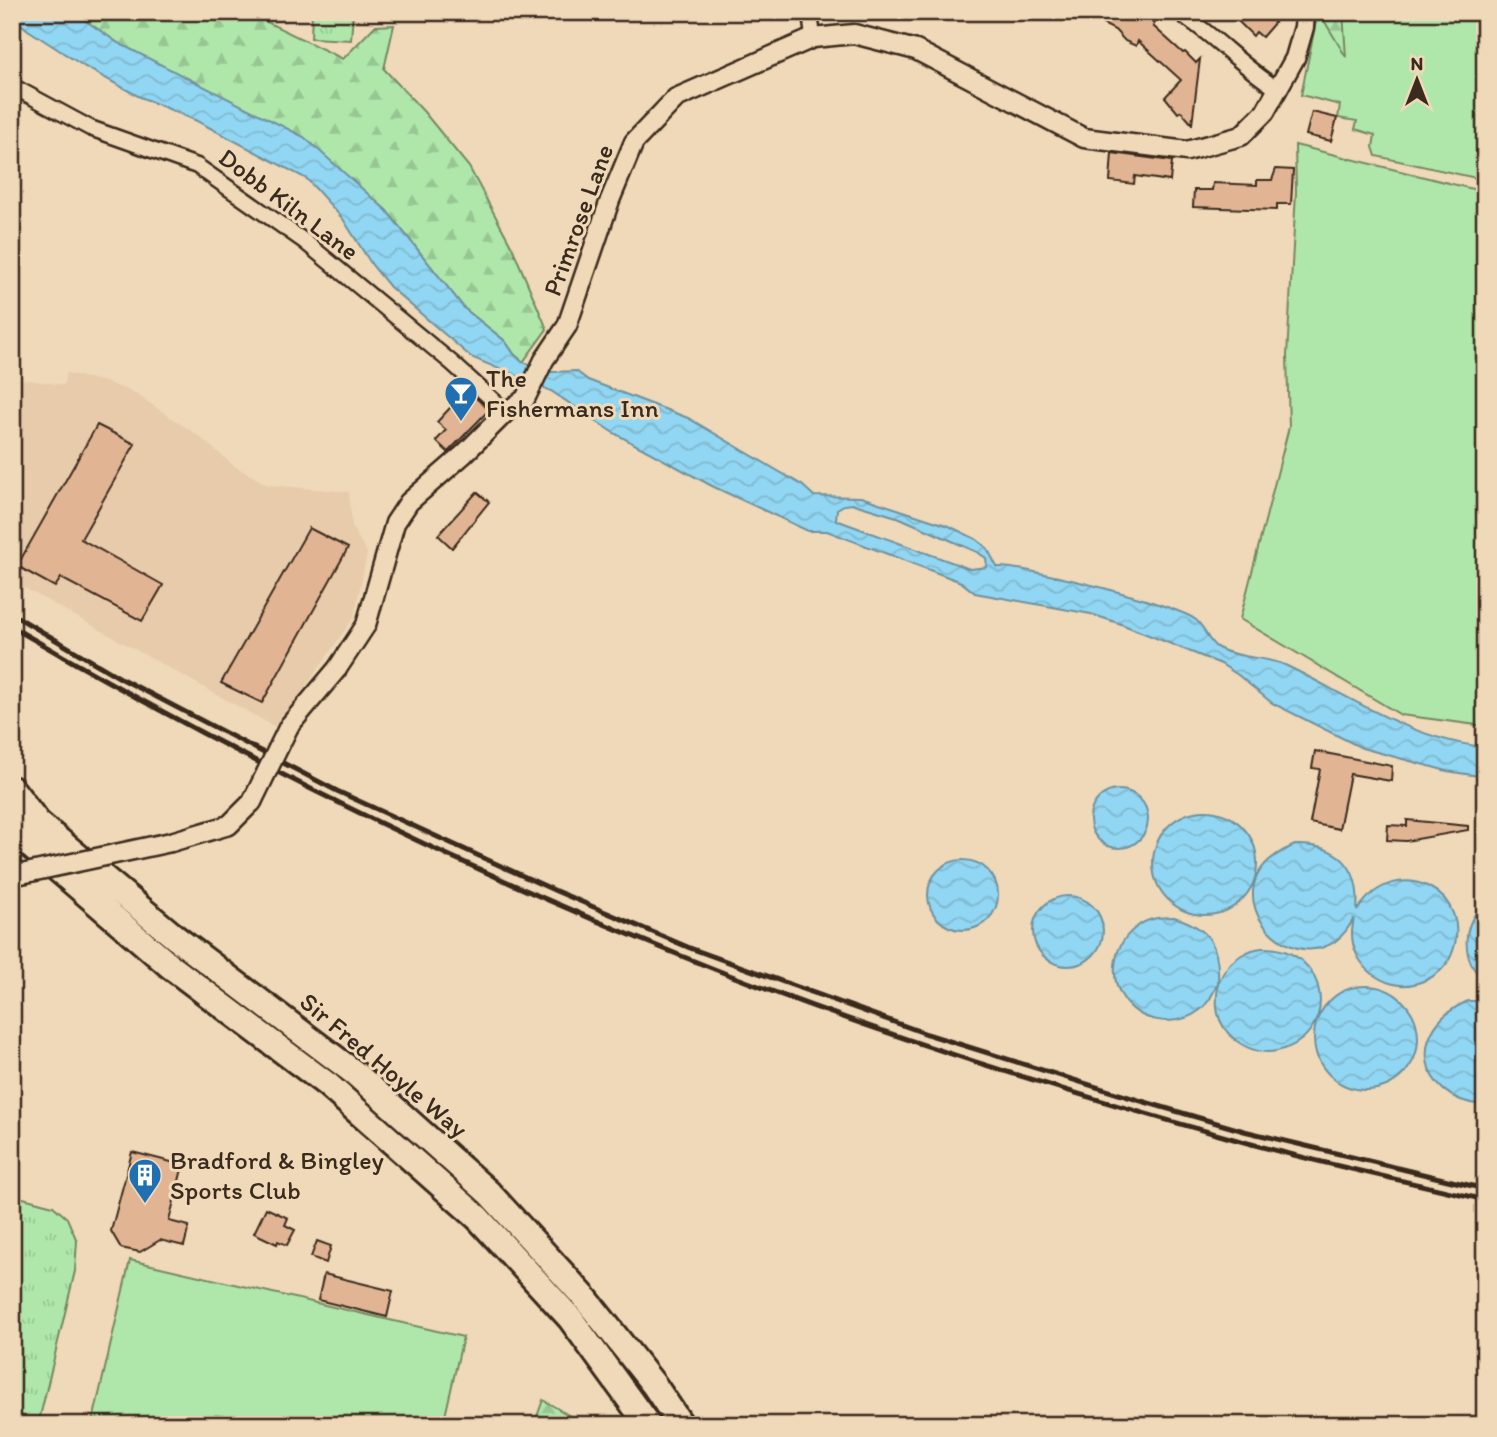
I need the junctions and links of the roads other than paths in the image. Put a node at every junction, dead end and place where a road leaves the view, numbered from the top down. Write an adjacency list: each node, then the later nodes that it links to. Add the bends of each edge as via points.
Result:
1 (810, 12): 4 (street)
2 (1178, 12): 6 (street)
3 (1305, 12): 6 (street, Primrose Lane, via 1295,58)
4 (813, 38): 6 (street, Primrose Lane, via 854,34 916,50 1059,127 1084,138 1121,144 1187,150 1241,136 1265,113); 7 (street, Primrose Lane, via 676,98 634,142 567,326 525,398)
5 (12, 86): 7 (street, Dobb Kiln Lane, via 90,128 198,166 304,241)
6 (1279, 90)
7 (506, 412): 10 (street, bridge, via 409,502 395,522 366,625 337,669 289,726 252,802 229,825)
8 (12, 789): 12 (highway, Sir Fred Hoyle Way, via 38,823 176,938 356,1074 489,1193 585,1298)
9 (12, 825): 11 (highway, Sir Fred Hoyle Way, via 170,966 328,1085 478,1218 570,1318)
10 (12, 876)
11 (648, 1425)
12 (681, 1425)

